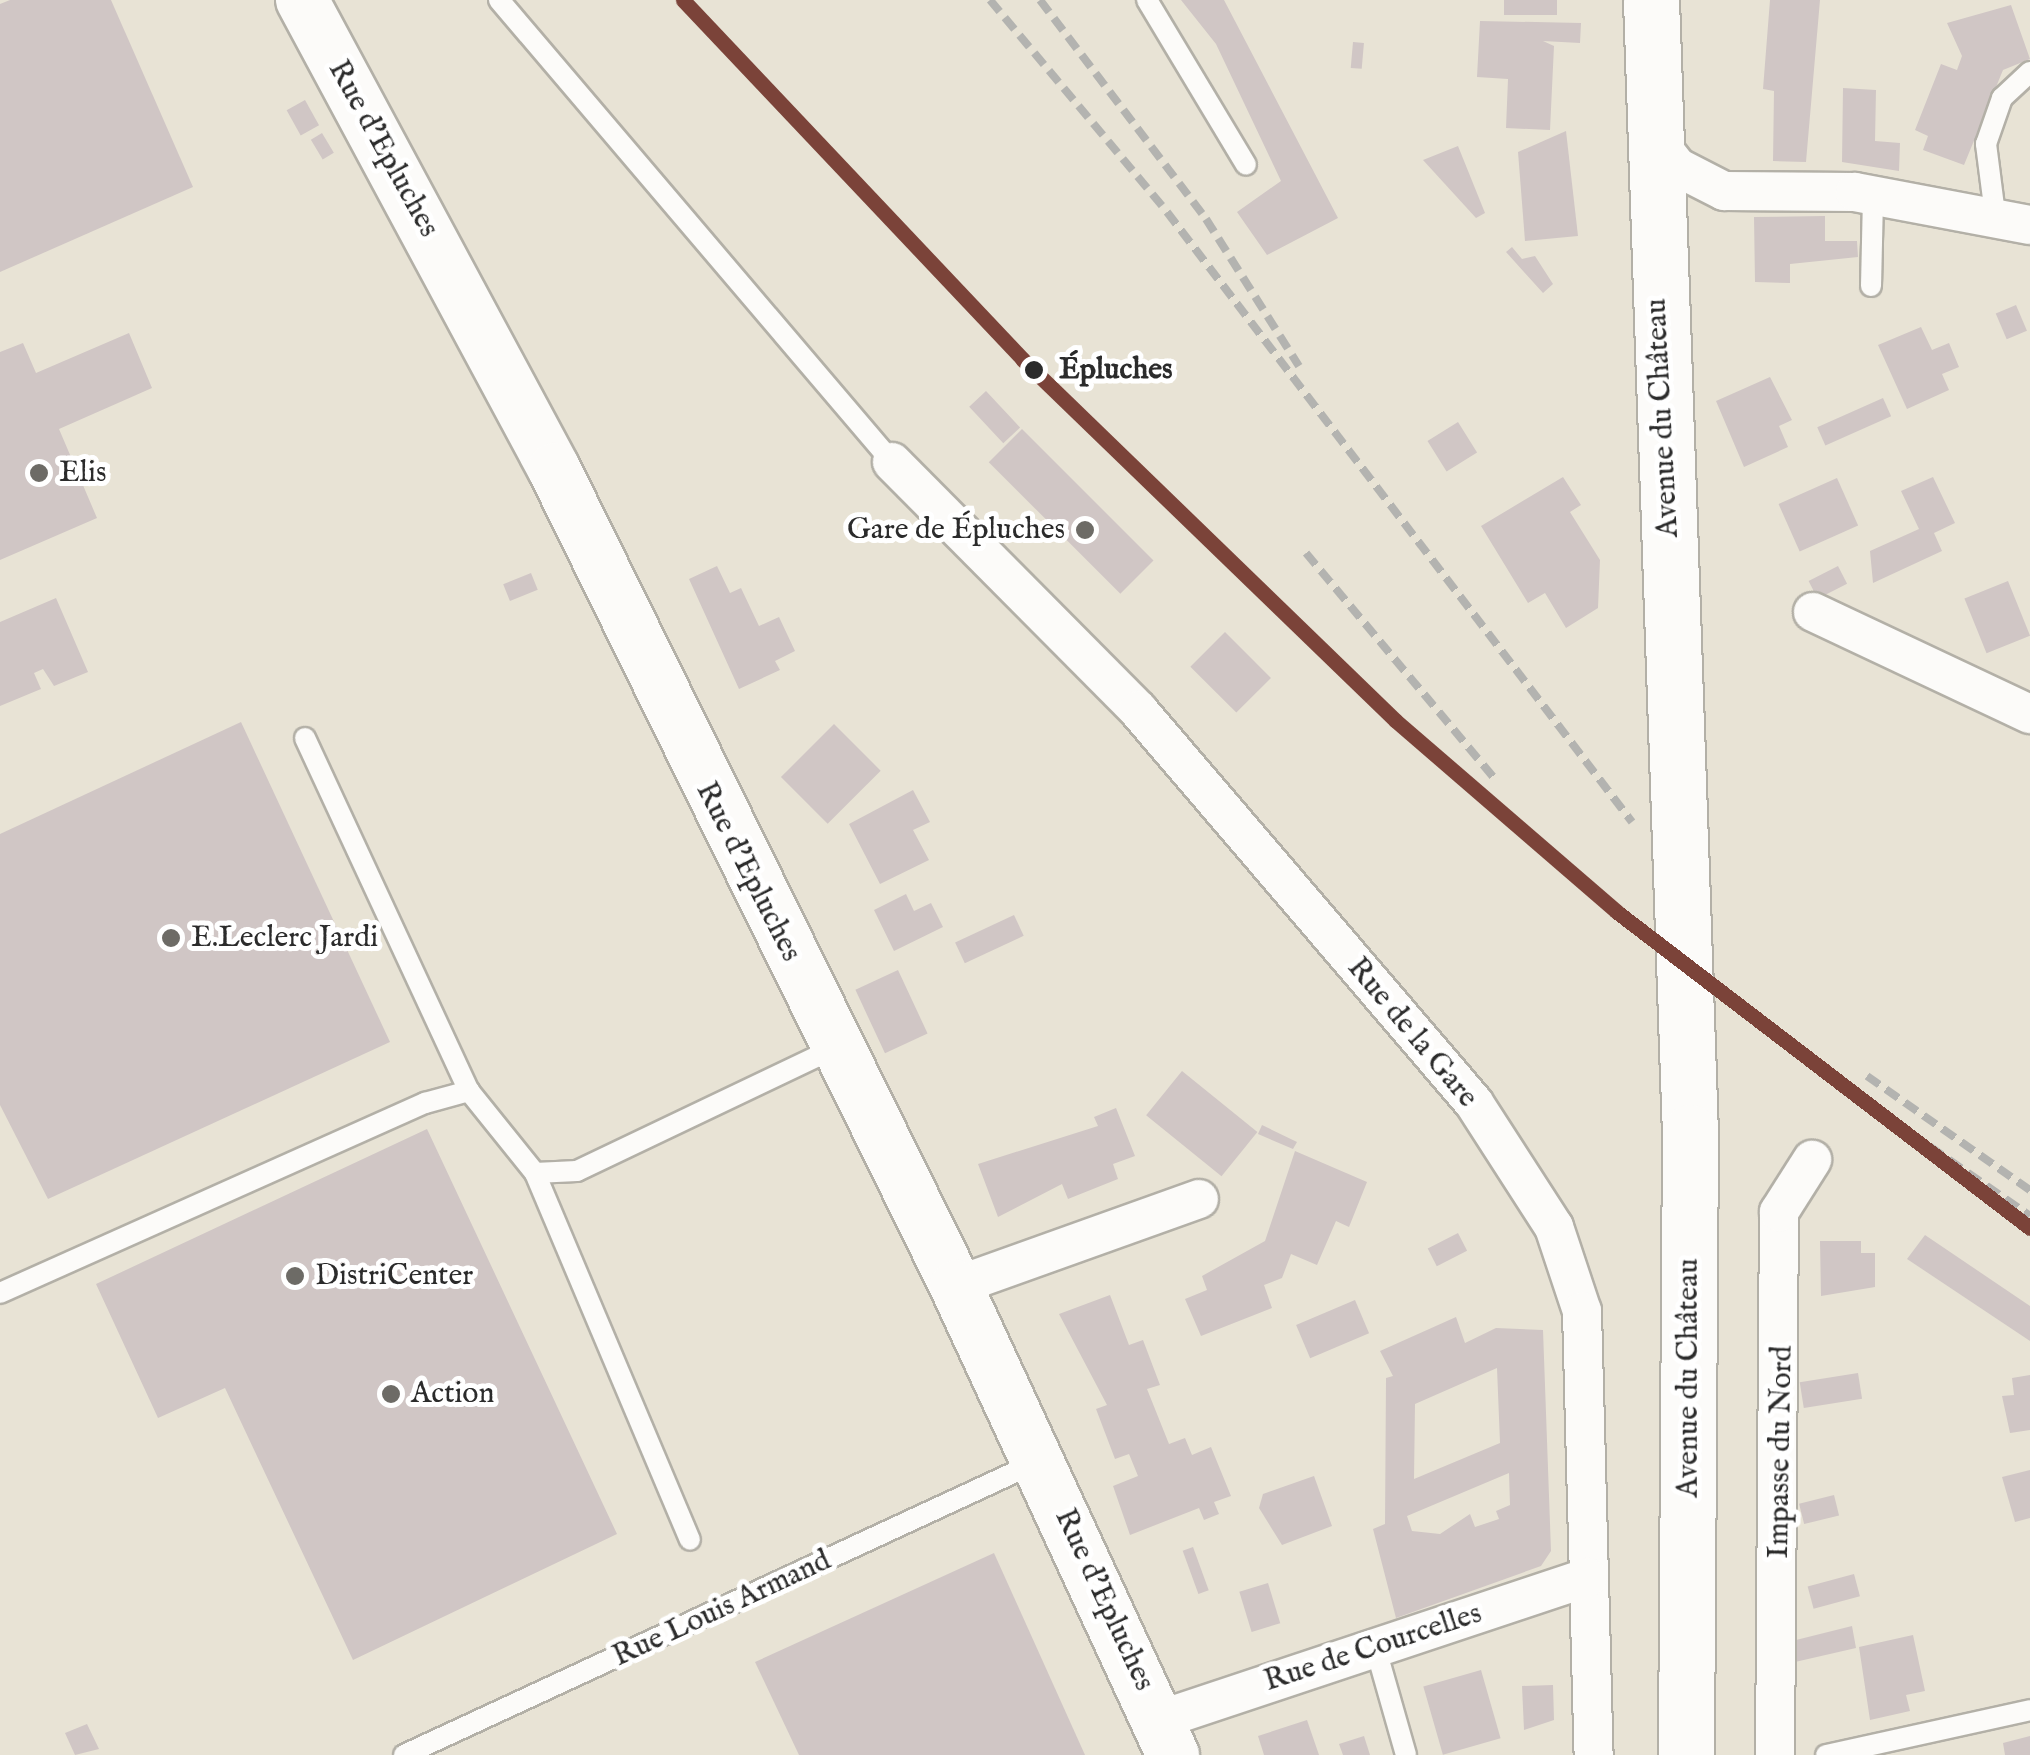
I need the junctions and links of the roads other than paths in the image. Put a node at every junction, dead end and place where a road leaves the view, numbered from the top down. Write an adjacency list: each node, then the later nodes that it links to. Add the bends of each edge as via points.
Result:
1 (302, 0): 17 (street, Rue d'Epluches, via 554,469)
2 (499, 0): 13 (lane)
3 (1147, 0): 7 (lane)
4 (1652, 0): 6 (main road, Avenue du Château)
5 (2030, 72): 10 (lane, via 2002,98 1986,144)
6 (1652, 134): 8 (street, via 1677,168); 11 (main road, Avenue du Château)
7 (1246, 165)
8 (1724, 190): 9 (street); 11 (street, via 1677,217)
9 (1874, 196): 10 (street); 12 (lane)
10 (2013, 224)
11 (1654, 245): 33 (main road, Avenue du Château, via 1683,835)
12 (1871, 286)
13 (892, 462): 26 (street, Rue de la Gare, via 1138,710 1474,1103 1554,1227 1582,1311)
14 (1813, 612): 15 (street)
15 (2030, 714)
16 (305, 738): 18 (lane)
17 (838, 1046): 20 (lane, via 577,1171); 22 (street, Rue d'Epluches)
18 (469, 1091): 20 (lane); 23 (lane)
19 (1812, 1160): 34 (street, Impasse du Nord, via 1779,1212)
20 (536, 1174): 25 (lane)
21 (1199, 1199): 22 (street)
22 (956, 1286): 24 (street, Rue d'Epluches)
23 (0, 1293)
24 (1039, 1461): 29 (street, Rue d'Epluches); 30 (lane, Rue Louis Armand)
25 (690, 1540)
26 (1588, 1577): 27 (street, Rue de Courcelles); 32 (street, Rue de la Gare)
27 (1375, 1646): 29 (street, Rue de Courcelles); 31 (lane)
28 (2030, 1710): 35 (lane)
29 (1166, 1737)
30 (404, 1755)
31 (1406, 1755)
32 (1594, 1755)
33 (1686, 1755)
34 (1775, 1755)
35 (1826, 1755)

